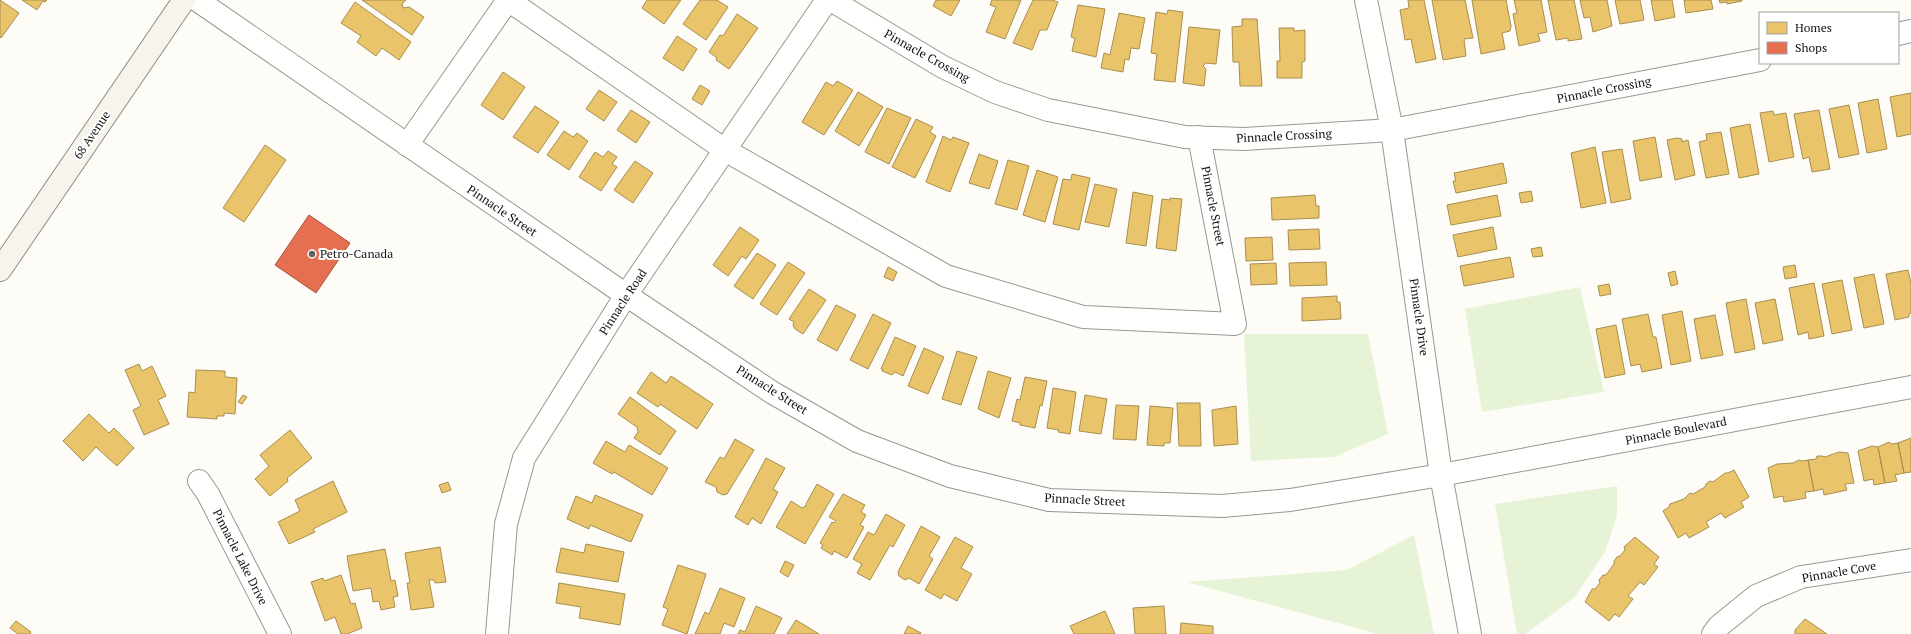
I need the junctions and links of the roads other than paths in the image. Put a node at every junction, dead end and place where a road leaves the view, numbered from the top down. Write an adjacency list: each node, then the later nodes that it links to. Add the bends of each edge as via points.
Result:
1 (184, 0): 14 (main road, 68 Avenue)
2 (197, 0): 12 (street, Pinnacle Street)
3 (508, 0): 12 (street); 13 (street, Pinnacle Street)
4 (827, 0): 13 (street, Pinnacle Road)
5 (831, 0): 11 (street, Pinnacle Crossing, via 943,67 995,92 1048,110 1185,137)
6 (1366, 0): 10 (street, Pinnacle Drive)
7 (1911, 31): 8 (street)
8 (1899, 34)
9 (1759, 60): 10 (street, Pinnacle Crossing)
10 (1392, 130): 11 (street, Pinnacle Crossing, via 1244,139); 17 (street, Pinnacle Drive)
11 (1199, 137): 13 (street, Pinnacle Street, via 1235,324 1083,316 946,276)
12 (407, 146): 15 (street, Pinnacle Street)
13 (725, 150): 15 (street, Pinnacle Road)
14 (0, 270)
15 (626, 295): 17 (street, Pinnacle Street, via 773,393 857,441 950,476 1049,500 1222,506 1290,500); 21 (street, Pinnacle Road, via 524,458 506,524)
16 (1911, 387): 17 (street, Pinnacle Boulevard)
17 (1441, 475): 22 (street, Pinnacle Drive)
18 (199, 481): 20 (street, Pinnacle Lake Drive)
19 (1911, 560): 23 (street, Pinnacle Cove, via 1801,577 1756,596 1719,626)
20 (280, 634)
21 (497, 634)
22 (1470, 634)
23 (1713, 634)

